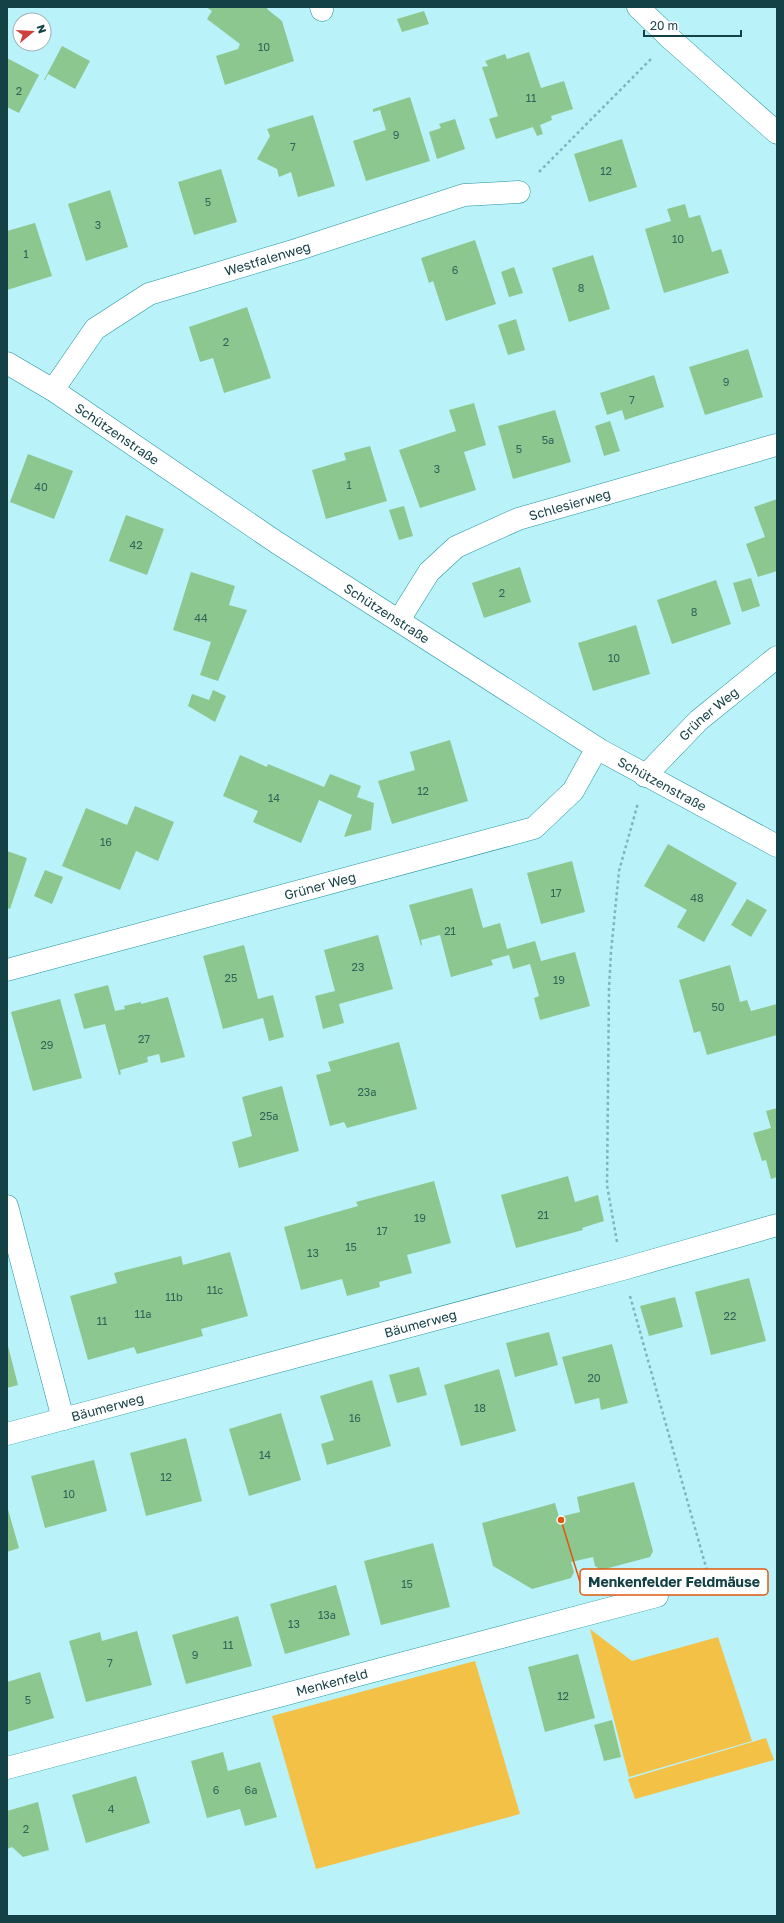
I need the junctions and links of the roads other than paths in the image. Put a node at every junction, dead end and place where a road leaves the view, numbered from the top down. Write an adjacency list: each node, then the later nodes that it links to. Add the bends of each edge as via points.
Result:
1 (638, 7): 2 (street)
2 (777, 133)
3 (519, 192): 5 (street, Westfalenweg, via 464,194 296,250 149,294 95,329)
4 (7, 363): 5 (street, Schützenstraße)
5 (53, 390): 7 (street, Schützenstraße, via 276,542)
6 (776, 445): 7 (street, Schlesierweg, via 518,519 456,547 429,572)
7 (399, 620): 9 (street, Schützenstraße)
8 (777, 657): 10 (street, Grüner Weg, via 699,720)
9 (597, 748): 10 (street, Schützenstraße); 12 (street, Grüner Weg, via 573,791 534,828)
10 (645, 776): 11 (street, Schützenstraße)
11 (777, 846)
12 (7, 970)
13 (7, 1206): 15 (street, Bäumerweg)
14 (777, 1225): 15 (street, Bäumerweg, via 623,1269)
15 (63, 1419): 16 (street, Bäumerweg)
16 (7, 1434)
17 (656, 1596): 18 (street, Menkenfeld)
18 (7, 1768)

